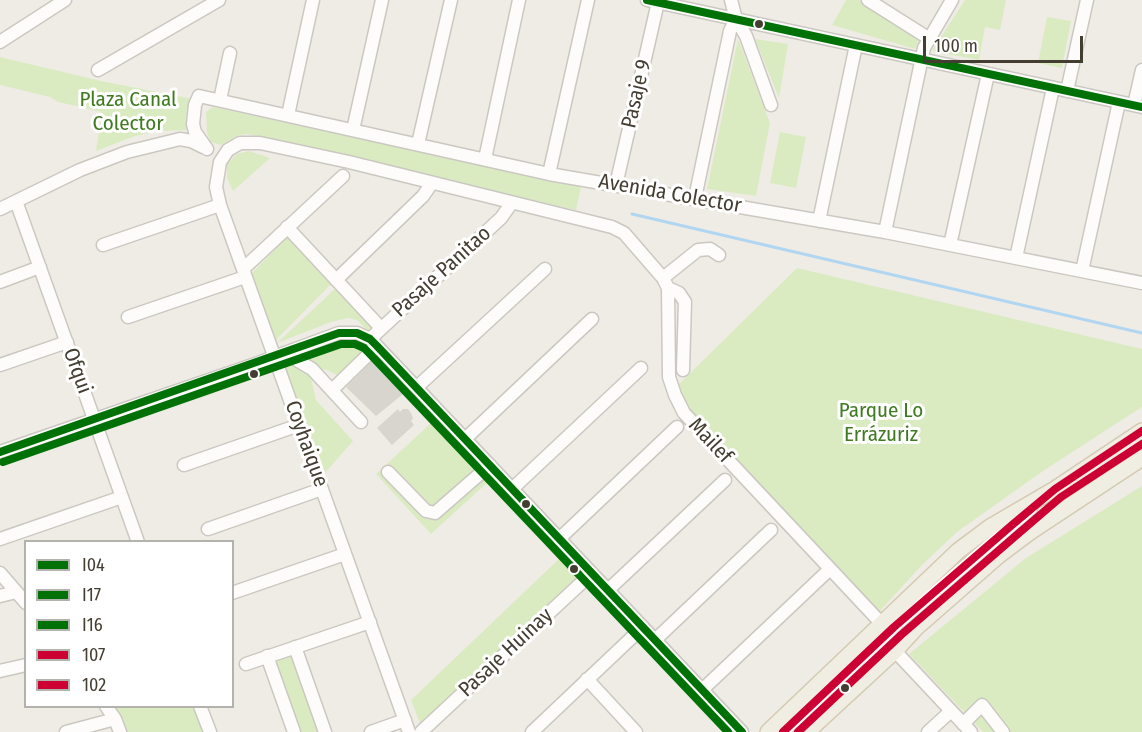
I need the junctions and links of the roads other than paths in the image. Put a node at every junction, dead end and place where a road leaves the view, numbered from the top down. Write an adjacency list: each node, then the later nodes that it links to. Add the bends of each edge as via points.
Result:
1 (65, 0): 15 (street)
2 (219, 0): 19 (street)
3 (313, 0): 28 (street)
4 (382, 0): 29 (street)
5 (451, 0): 30 (street)
6 (519, 0): 33 (street)
7 (588, 0): 34 (street)
8 (731, 0): 13 (street)
9 (868, 0): 14 (street)
10 (952, 0): 18 (street, via 926,42)
11 (1088, 0): 23 (street)
12 (652, 1): 13 (street); 37 (street, Pasaje 9)
13 (735, 19): 16 (street); 26 (street, via 746,36); 38 (street)
14 (925, 36)
15 (0, 42)
16 (856, 45): 18 (street); 43 (street)
17 (230, 52): 24 (street)
18 (921, 59): 21 (street); 45 (street)
19 (98, 70)
20 (1142, 70): 27 (street)
21 (988, 74): 22 (street); 47 (street)
22 (1053, 88): 23 (street); 49 (street)
23 (1067, 91): 25 (street)
24 (220, 100): 28 (street, Avenida Colector); 31 (street, Avenida Colector, via 199,96 195,105 195,132)
25 (1119, 102): 27 (street); 52 (street)
26 (771, 105)
27 (1138, 106)
28 (288, 115): 29 (street, Avenida Colector)
29 (353, 130): 30 (street, Avenida Colector)
30 (418, 144): 33 (street, Avenida Colector)
31 (207, 149): 32 (street); 39 (street, via 186,139 161,142 80,170)
32 (223, 155): 36 (street, Avenida Colector, via 240,143 254,141); 41 (street, Coyhaique, via 216,177)
33 (485, 159): 34 (street, Avenida Colector)
34 (549, 174): 37 (street, Avenida Colector)
35 (343, 176): 44 (street)
36 (432, 183): 40 (street, Avenida Colector); 54 (street)
37 (616, 185): 38 (street, Avenida Colector)
38 (695, 198): 43 (street, Avenida Colector)
39 (16, 201): 42 (street); 50 (street, Ofqui)
40 (512, 204): 56 (street, Avenida Colector, via 612,227 627,236); 60 (street, Pasaje Panitao)
41 (220, 205): 46 (street); 53 (street, Coyhaique)
42 (0, 209)
43 (819, 221): 45 (street, Avenida Colector)
44 (287, 227): 53 (street); 54 (street)
45 (885, 232): 47 (street, Avenida Colector)
46 (103, 245)
47 (950, 245): 49 (street, Avenida Colector)
48 (719, 255): 56 (street, via 710,249 698,250)
49 (1016, 258): 52 (street, Avenida Colector)
50 (40, 267): 55 (street); 61 (street, Ofqui)
51 (545, 269): 67 (street)
52 (1082, 271): 57 (street, Avenida Colector)
53 (244, 273): 58 (street); 63 (street, Coyhaique)
54 (336, 280): 60 (street)
55 (0, 282)
56 (665, 283): 66 (street, via 685,302); 91 (street, Mailef, via 669,377 684,413)
57 (1142, 284)
58 (128, 317)
59 (592, 319): 74 (street)
60 (381, 328): 62 (street, Pasaje Panitao)
61 (67, 342): 64 (street); 69 (street, Ofqui)
62 (373, 342): 63 (street, via 357,333 345,332); 67 (street); 68 (street, Pasaje Panitao)
63 (280, 355): 68 (street, via 312,369); 69 (street); 71 (street, Coyhaique)
64 (0, 365)
65 (641, 368): 82 (street)
66 (683, 370)
67 (417, 387): 74 (street)
68 (332, 390): 70 (street)
69 (94, 419): 75 (street); 84 (street, Ofqui)
70 (361, 422)
71 (299, 425): 77 (street); 81 (street, Coyhaique)
72 (677, 427): 88 (street)
73 (1142, 431): 83 (main road)
74 (465, 439): 78 (street)
75 (0, 452)
76 (1142, 458): 102 (main road, via 1014,543)
77 (184, 465)
78 (490, 465): 79 (street, via 435,513 426,511); 82 (street)
79 (388, 472)
80 (725, 480): 94 (street)
81 (322, 489): 85 (street); 90 (street, Coyhaique)
82 (512, 489): 88 (street)
83 (1055, 489): 100 (main road, via 974,538); 129 (street, via 894,627)
84 (122, 497): 87 (street); 89 (street, Ofqui)
85 (208, 529)
86 (771, 530): 103 (street)
87 (0, 539)
88 (560, 539): 93 (street)
89 (137, 540)
90 (345, 554): 96 (street); 99 (street, Coyhaique)
91 (830, 569): 100 (street, Mailef); 111 (street)
92 (0, 573): 95 (street)
93 (592, 573): 94 (street); 124 (street, Pasaje Huinay)
94 (608, 590): 101 (street)
95 (16, 592): 97 (street); 98 (street)
96 (234, 592)
97 (0, 596)
98 (24, 601)
99 (370, 621): 104 (street); 116 (street, Coyhaique)
100 (881, 623): 128 (main road)
101 (643, 627): 103 (street); 110 (street)
102 (917, 627): 105 (main road); 130 (street, via 864,664)
103 (655, 640): 111 (street)
104 (295, 647): 106 (street); 122 (street)
105 (895, 651): 114 (street); 131 (main road)
106 (267, 656): 107 (street); 121 (street)
107 (246, 664)
108 (24, 665): 109 (street)
109 (0, 671)
110 (587, 680): 125 (street); 126 (street)
111 (702, 690): 127 (street)
112 (107, 708): 115 (street)
113 (201, 708): 120 (street)
114 (951, 711): 117 (street); 132 (street)
115 (115, 719): 118 (street); 119 (street)
116 (407, 726): 123 (street)
117 (967, 728): 133 (street, via 982,705)
118 (66, 732)
119 (120, 732)
120 (210, 732)
121 (294, 732)
122 (325, 732)
123 (371, 732)
124 (421, 732)
125 (532, 732)
126 (636, 732)
127 (742, 732)
128 (768, 732)
129 (783, 732)
130 (790, 732)
131 (807, 732)
132 (928, 732)
133 (1003, 732)

